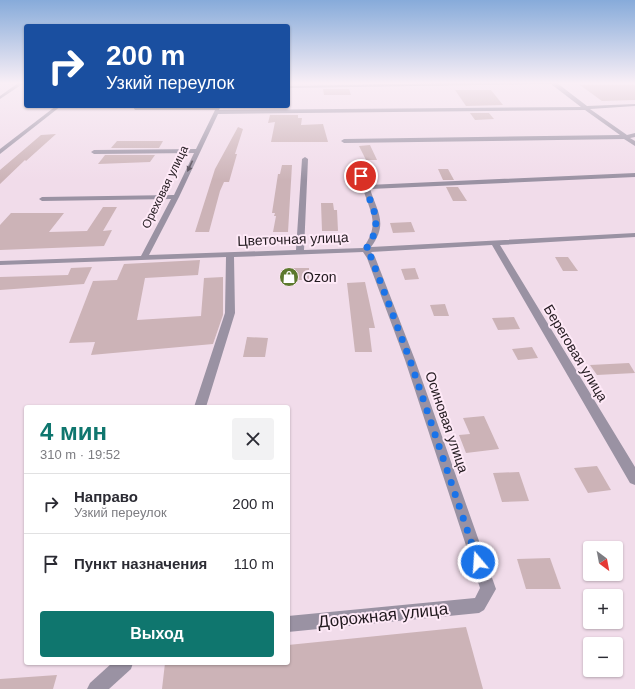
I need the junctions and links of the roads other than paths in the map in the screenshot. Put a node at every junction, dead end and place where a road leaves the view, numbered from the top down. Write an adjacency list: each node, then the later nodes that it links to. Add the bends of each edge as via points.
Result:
1 (47, 115): 9 (street)
2 (215, 115): 8 (street, Ореховая улица)
3 (595, 115): 5 (street)
4 (635, 134): 5 (street)
5 (626, 137): 6 (street); 7 (street)
6 (344, 141)
7 (635, 144)
8 (198, 151): 10 (street); 15 (street, Ореховая улица, one-way to 15)
9 (0, 152)
10 (94, 152)
11 (305, 159): 20 (street)
12 (358, 165): 14 (street)
13 (635, 175): 14 (street)
14 (364, 187): 19 (street, via 378,223 373,239)
15 (176, 198): 16 (street); 22 (street, Ореховая улица)
16 (42, 199)
17 (635, 235): 18 (street, Цветочная улица)
18 (494, 242): 19 (street, Цветочная улица); 25 (street, Береговая улица)
19 (365, 250): 20 (street, Цветочная улица); 26 (street, Осиновая улица, via 371,257 410,360 488,589)
20 (300, 251): 21 (street, Цветочная улица)
21 (230, 254): 22 (street, Цветочная улица); 24 (street, via 230,313)
22 (144, 257): 23 (street, Цветочная улица)
23 (0, 264)
24 (201, 405)
25 (635, 479)
26 (479, 605): 27 (street, Дорожная улица)
27 (290, 624)
28 (123, 665): 29 (street)
29 (96, 689)

